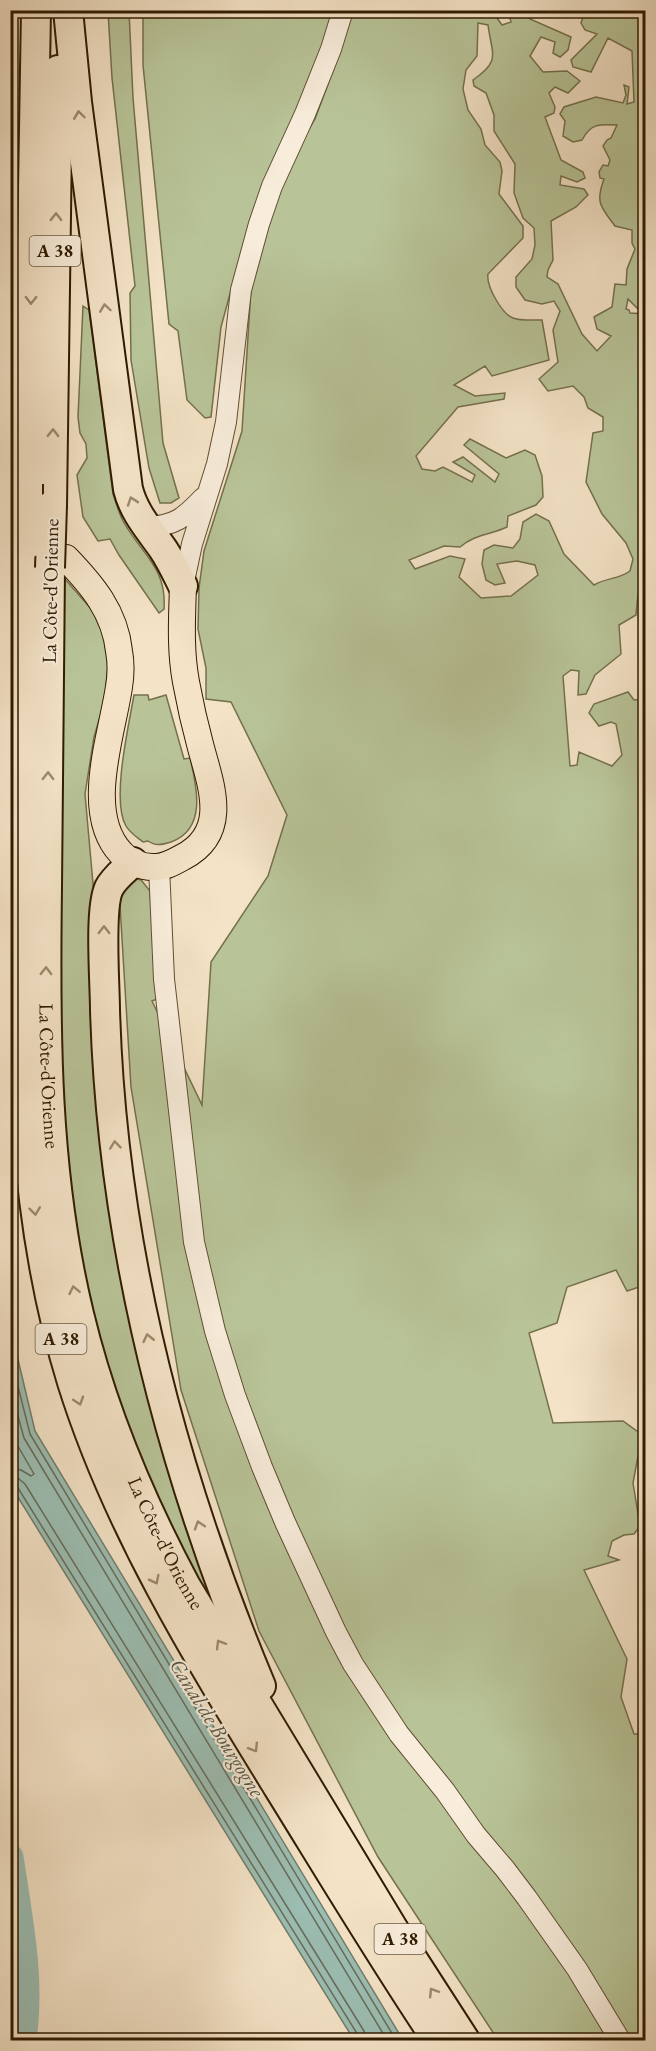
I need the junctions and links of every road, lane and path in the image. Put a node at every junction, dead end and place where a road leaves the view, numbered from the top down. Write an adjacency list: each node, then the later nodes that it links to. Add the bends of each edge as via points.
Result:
1 (36, 10): 6 (highway, La Côte-d'Orienne / A 38, one-way to 6)
2 (59, 10): 8 (highway, La Côte-d'Orienne / A 38, one-way to 2, bridge, via 52,505)
3 (68, 10): 7 (highway, one-way to 3, via 128,489)
4 (343, 10): 5 (street, via 310,103 259,224 241,290 226,422)
5 (207, 494): 7 (street, via 174,524); 9 (street)
6 (16, 495): 12 (highway, La Côte-d'Orienne / A 38, bridge, via 28,544 21,969 24,1096)
7 (146, 527): 9 (highway)
8 (58, 563): 10 (main road, via 96,592 116,632 120,684 104,774 102,810 111,840 124,856); 13 (highway, La Côte-d'Orienne / A 38, one-way to 8, via 158,1535 113,1426 78,1314 57,1199 47,1082 45,994)
9 (183, 586): 10 (main road, via 185,680 214,811 210,829 198,848 180,859)
10 (146, 865): 13 (highway, one-way to 10, via 265,1693 226,1600 188,1490 141,1306 118,1169 105,977 106,897 113,881); 16 (street, via 164,979 194,1242 218,1342 262,1467 336,1632 365,1683 399,1734 527,1898)
11 (10, 1000): 12 (highway)
12 (31, 1174): 14 (highway, La Côte-d'Orienne / A 38, one-way to 14, via 38,1235 72,1380 133,1536 198,1657)
13 (337, 1837): 15 (highway, La Côte-d'Orienne / A 38, one-way to 13)
14 (436, 2040)
15 (465, 2040)
16 (620, 2040)

